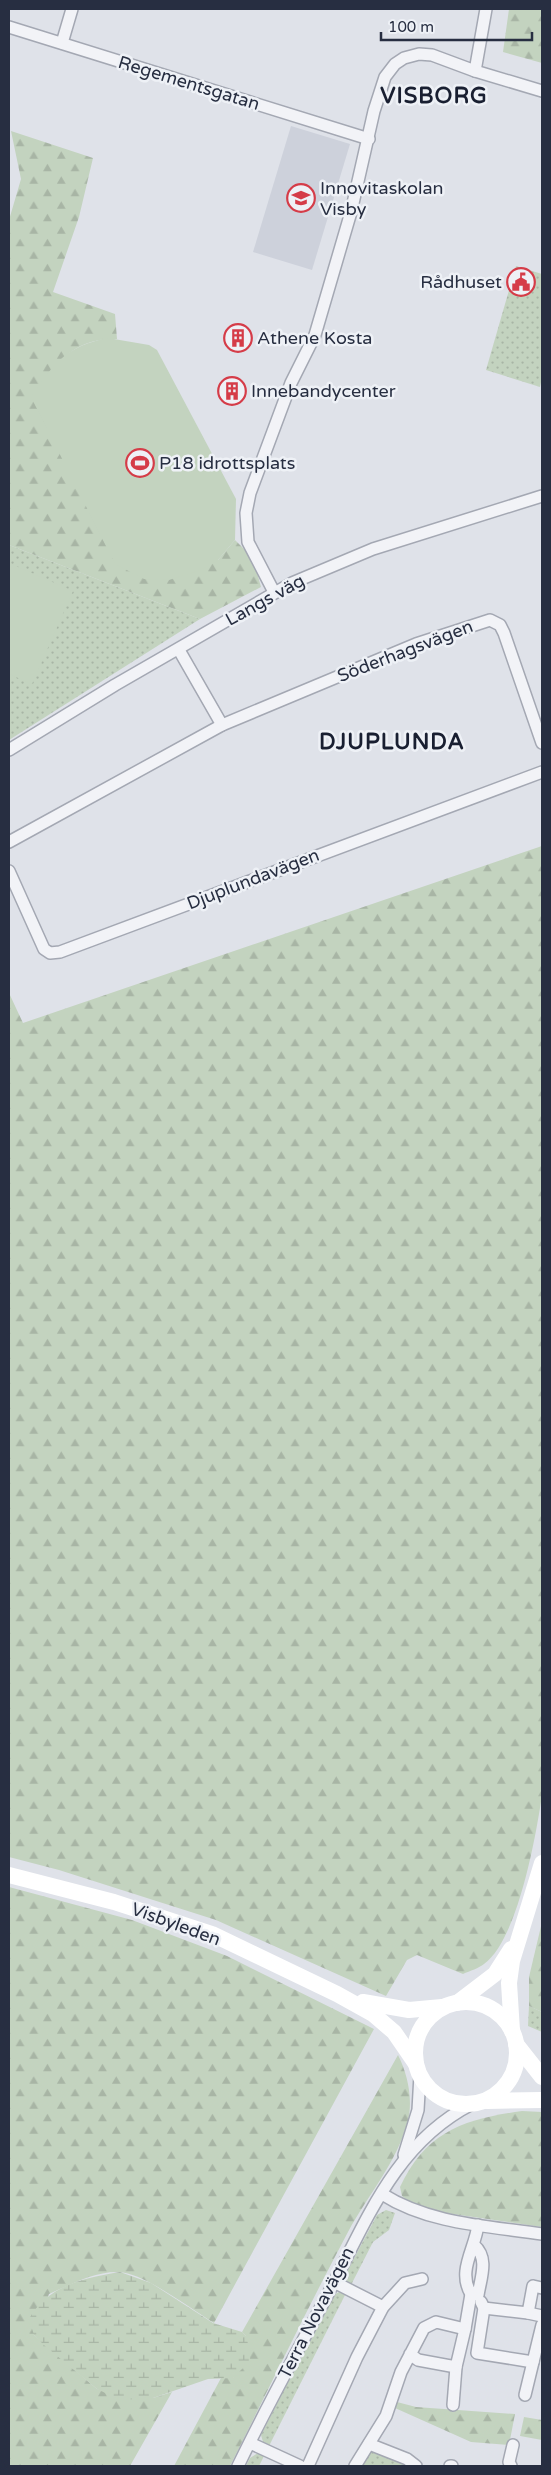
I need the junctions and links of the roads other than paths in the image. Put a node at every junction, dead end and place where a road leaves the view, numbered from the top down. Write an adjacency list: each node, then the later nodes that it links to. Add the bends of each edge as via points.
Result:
1 (72, 9): 4 (street)
2 (486, 9): 5 (street)
3 (9, 27): 4 (street, Regementsgatan)
4 (62, 43): 7 (street, Regementsgatan)
5 (475, 71): 6 (street); 7 (street, via 432,55 419,54 400,61 385,77)
6 (542, 91)
7 (369, 139): 9 (street, via 352,212 315,335 291,383 250,493 246,513 248,542)
8 (542, 496): 9 (street, Langs väg, via 373,549)
9 (274, 592): 10 (street, Langs väg)
10 (179, 650): 11 (street); 13 (street, Langs väg)
11 (222, 725): 12 (street, Söderhagsvägen, via 416,644 490,620 500,625 504,633); 15 (street, Söderhagsvägen)
12 (542, 743)
13 (9, 750)
14 (542, 772): 16 (street, Djuplundavägen, via 60,952 50,953 44,949)
15 (9, 842)
16 (9, 871)
17 (542, 1863): 19 (main road)
18 (9, 1874): 20 (main road, Visbyleden, via 114,1902 212,1934)
19 (520, 1931): 21 (main road, via 494,1974); 22 (main road, via 509,1983)
20 (337, 1994): 21 (main road, Visbyleden, via 409,2010); 23 (main road, Visbyleden, via 384,2022 402,2043)
21 (451, 2005): 22 (main road, via 477,2003 489,2008 505,2020); 23 (main road, via 428,2020 420,2031 415,2051)
22 (514, 2037): 24 (main road); 26 (main road, via 517,2058 511,2078 497,2094)
23 (418, 2070): 26 (main road, via 431,2090 441,2098 459,2104); 27 (street, Terra Novavägen, via 418,2110)
24 (542, 2077)
25 (542, 2100): 26 (main road)
26 (478, 2102): 27 (street, Terra Novavägen, via 435,2126)
27 (401, 2163): 28 (street, Terra Novavägen)
28 (382, 2194): 29 (street, via 419,2213); 33 (street, Terra Novavägen, via 354,2239)
29 (478, 2225): 30 (street); 31 (street)
30 (542, 2234)
31 (474, 2245): 35 (street, via 481,2251 483,2261); 35 (street, via 468,2255 465,2284)
32 (422, 2279): 36 (street, via 405,2283)
33 (334, 2282): 36 (street); 47 (street, Terra Novavägen)
34 (542, 2288): 38 (street, via 533,2286)
35 (475, 2294): 37 (street); 41 (street)
36 (383, 2307): 52 (street)
37 (484, 2308): 38 (street); 43 (street, via 477,2353)
38 (528, 2313): 39 (street)
39 (542, 2316)
40 (542, 2324): 43 (street)
41 (465, 2329): 42 (street, via 436,2322 424,2328); 44 (street)
42 (410, 2354): 44 (street, via 418,2360); 48 (street, via 390,2398 386,2416)
43 (533, 2362): 45 (street)
44 (456, 2368): 46 (street)
45 (525, 2395)
46 (453, 2405)
47 (250, 2443): 50 (street, Terra Novavägen); 51 (street)
48 (369, 2444): 53 (street); 54 (street, via 407,2459)
49 (513, 2445): 55 (street)
50 (238, 2466)
51 (300, 2466)
52 (308, 2466)
53 (355, 2466)
54 (416, 2466)
55 (511, 2466)

